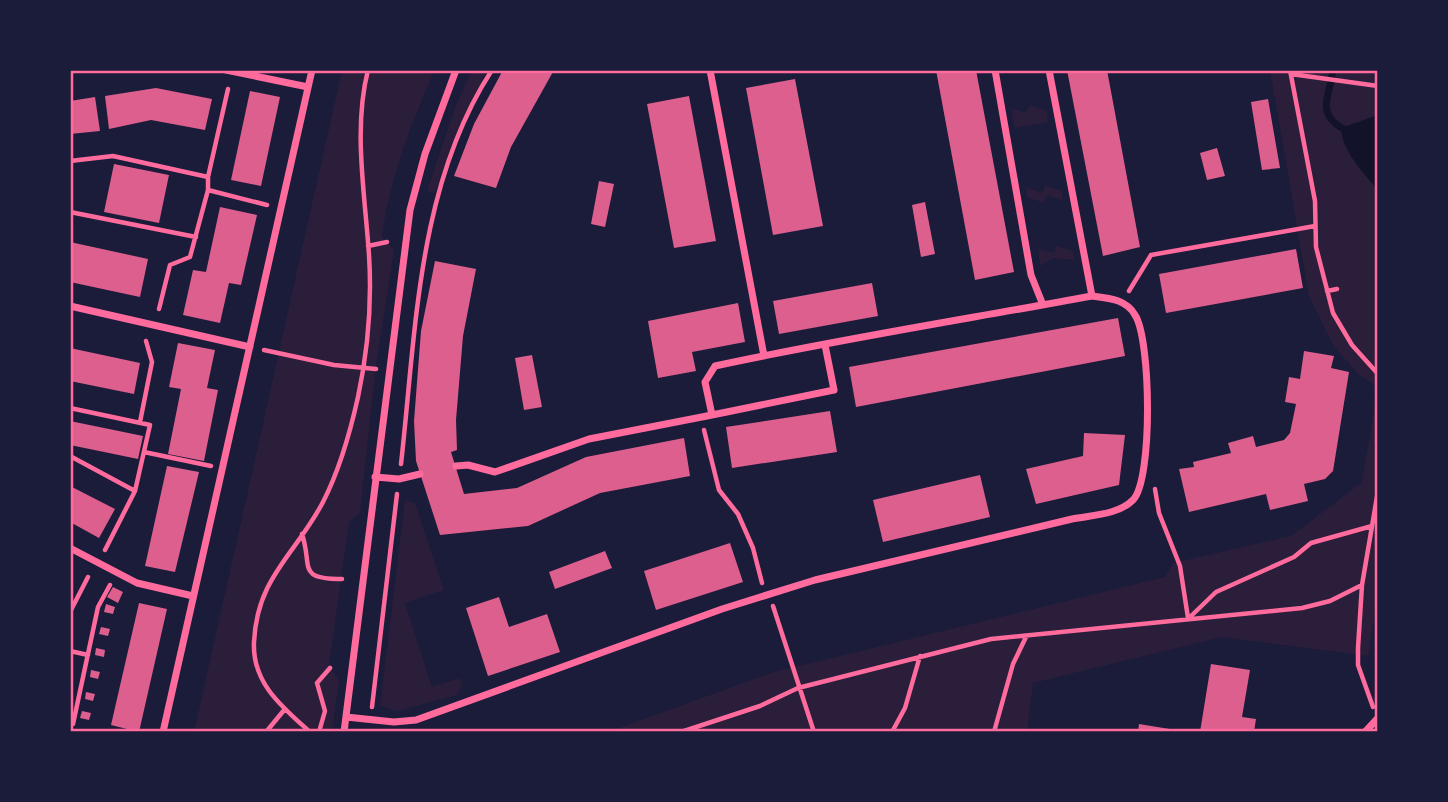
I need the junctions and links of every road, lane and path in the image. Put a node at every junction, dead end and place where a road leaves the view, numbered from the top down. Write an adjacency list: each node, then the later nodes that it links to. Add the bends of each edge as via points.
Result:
1 (226, 70): 11 (street)
2 (312, 70): 11 (street)
3 (368, 70): 21 (path, via 362,104 362,168)
4 (456, 70): 45 (street, via 410,210)
5 (492, 70): 46 (path, via 465,122 433,215)
6 (710, 70): 33 (street)
7 (995, 70): 26 (street, via 1031,275)
8 (1049, 70): 24 (street)
9 (1290, 72): 10 (path); 18 (path, via 1315,201)
10 (1378, 86)
11 (308, 87): 31 (street)
12 (228, 89): 14 (path)
13 (70, 161): 14 (path, via 114,156)
14 (208, 177): 15 (path)
15 (208, 190): 16 (path); 19 (path)
16 (271, 206)
17 (70, 212): 19 (path)
18 (1315, 226): 23 (path); 25 (path, via 1151,255)
19 (196, 237): 28 (path, via 190,257 170,265)
20 (387, 242): 21 (path)
21 (368, 246): 34 (path)
22 (1337, 289): 23 (path)
23 (1327, 291): 35 (path, via 1333,313 1352,345)
24 (1092, 296): 25 (street); 26 (street)
25 (1123, 303): 58 (street, via 1135,315 1142,334 1149,443 1142,488 1132,501 1114,512 881,563)
26 (1043, 305): 30 (street)
27 (70, 306): 31 (street)
28 (159, 309)
29 (146, 341): 39 (path, via 152,362)
30 (825, 345): 33 (street); 37 (street, via 834,390)
31 (250, 347): 59 (street)
32 (279, 353): 34 (path)
33 (764, 356): 37 (street, via 715,366 705,382)
34 (366, 369): 51 (path, via 339,467)
35 (1378, 374)
36 (70, 408): 39 (path)
37 (712, 415): 38 (street)
38 (701, 418): 43 (street, via 589,439 495,472); 58 (path, via 719,491 738,514)
39 (140, 422): 40 (path, via 150,425)
40 (144, 452): 42 (path); 48 (path)
41 (70, 456): 48 (path)
42 (211, 466)
43 (456, 466)
44 (420, 474): 46 (street)
45 (375, 477): 46 (street); 69 (street)
46 (399, 479): 71 (path)
47 (1155, 487): 61 (path, via 1159,513 1180,566)
48 (135, 491): 53 (path)
49 (1378, 491): 50 (path)
50 (1373, 526): 57 (path); 61 (path, via 1311,543 1294,557 1216,592)
51 (302, 534): 55 (path, via 306,566 312,576); 68 (path, via 264,590 254,643 264,685)
52 (70, 548): 59 (street, via 137,583)
53 (105, 550)
54 (88, 576): 60 (path)
55 (342, 579)
56 (112, 581): 64 (path, via 99,607)
57 (1362, 586): 61 (path, via 1301,608); 70 (path, via 1358,665)
58 (769, 594): 67 (path); 71 (street, via 416,720)
59 (193, 596): 73 (street)
60 (70, 612)
61 (1188, 619): 62 (path)
62 (1027, 636): 65 (path, via 991,639); 81 (path, via 1013,664)
63 (70, 651): 64 (path)
64 (88, 655): 72 (path)
65 (920, 656): 67 (path); 80 (path, via 905,708)
66 (330, 668): 76 (path, via 317,683 325,711)
67 (798, 688): 78 (path); 79 (path)
68 (285, 709): 74 (path); 75 (path)
69 (346, 717): 71 (street); 77 (street)
70 (1378, 718): 82 (street)
71 (370, 721)
72 (73, 724)
73 (163, 732)
74 (266, 732)
75 (310, 732)
76 (319, 732)
77 (344, 732)
78 (681, 732)
79 (814, 732)
80 (892, 732)
81 (994, 732)
82 (1365, 732)

